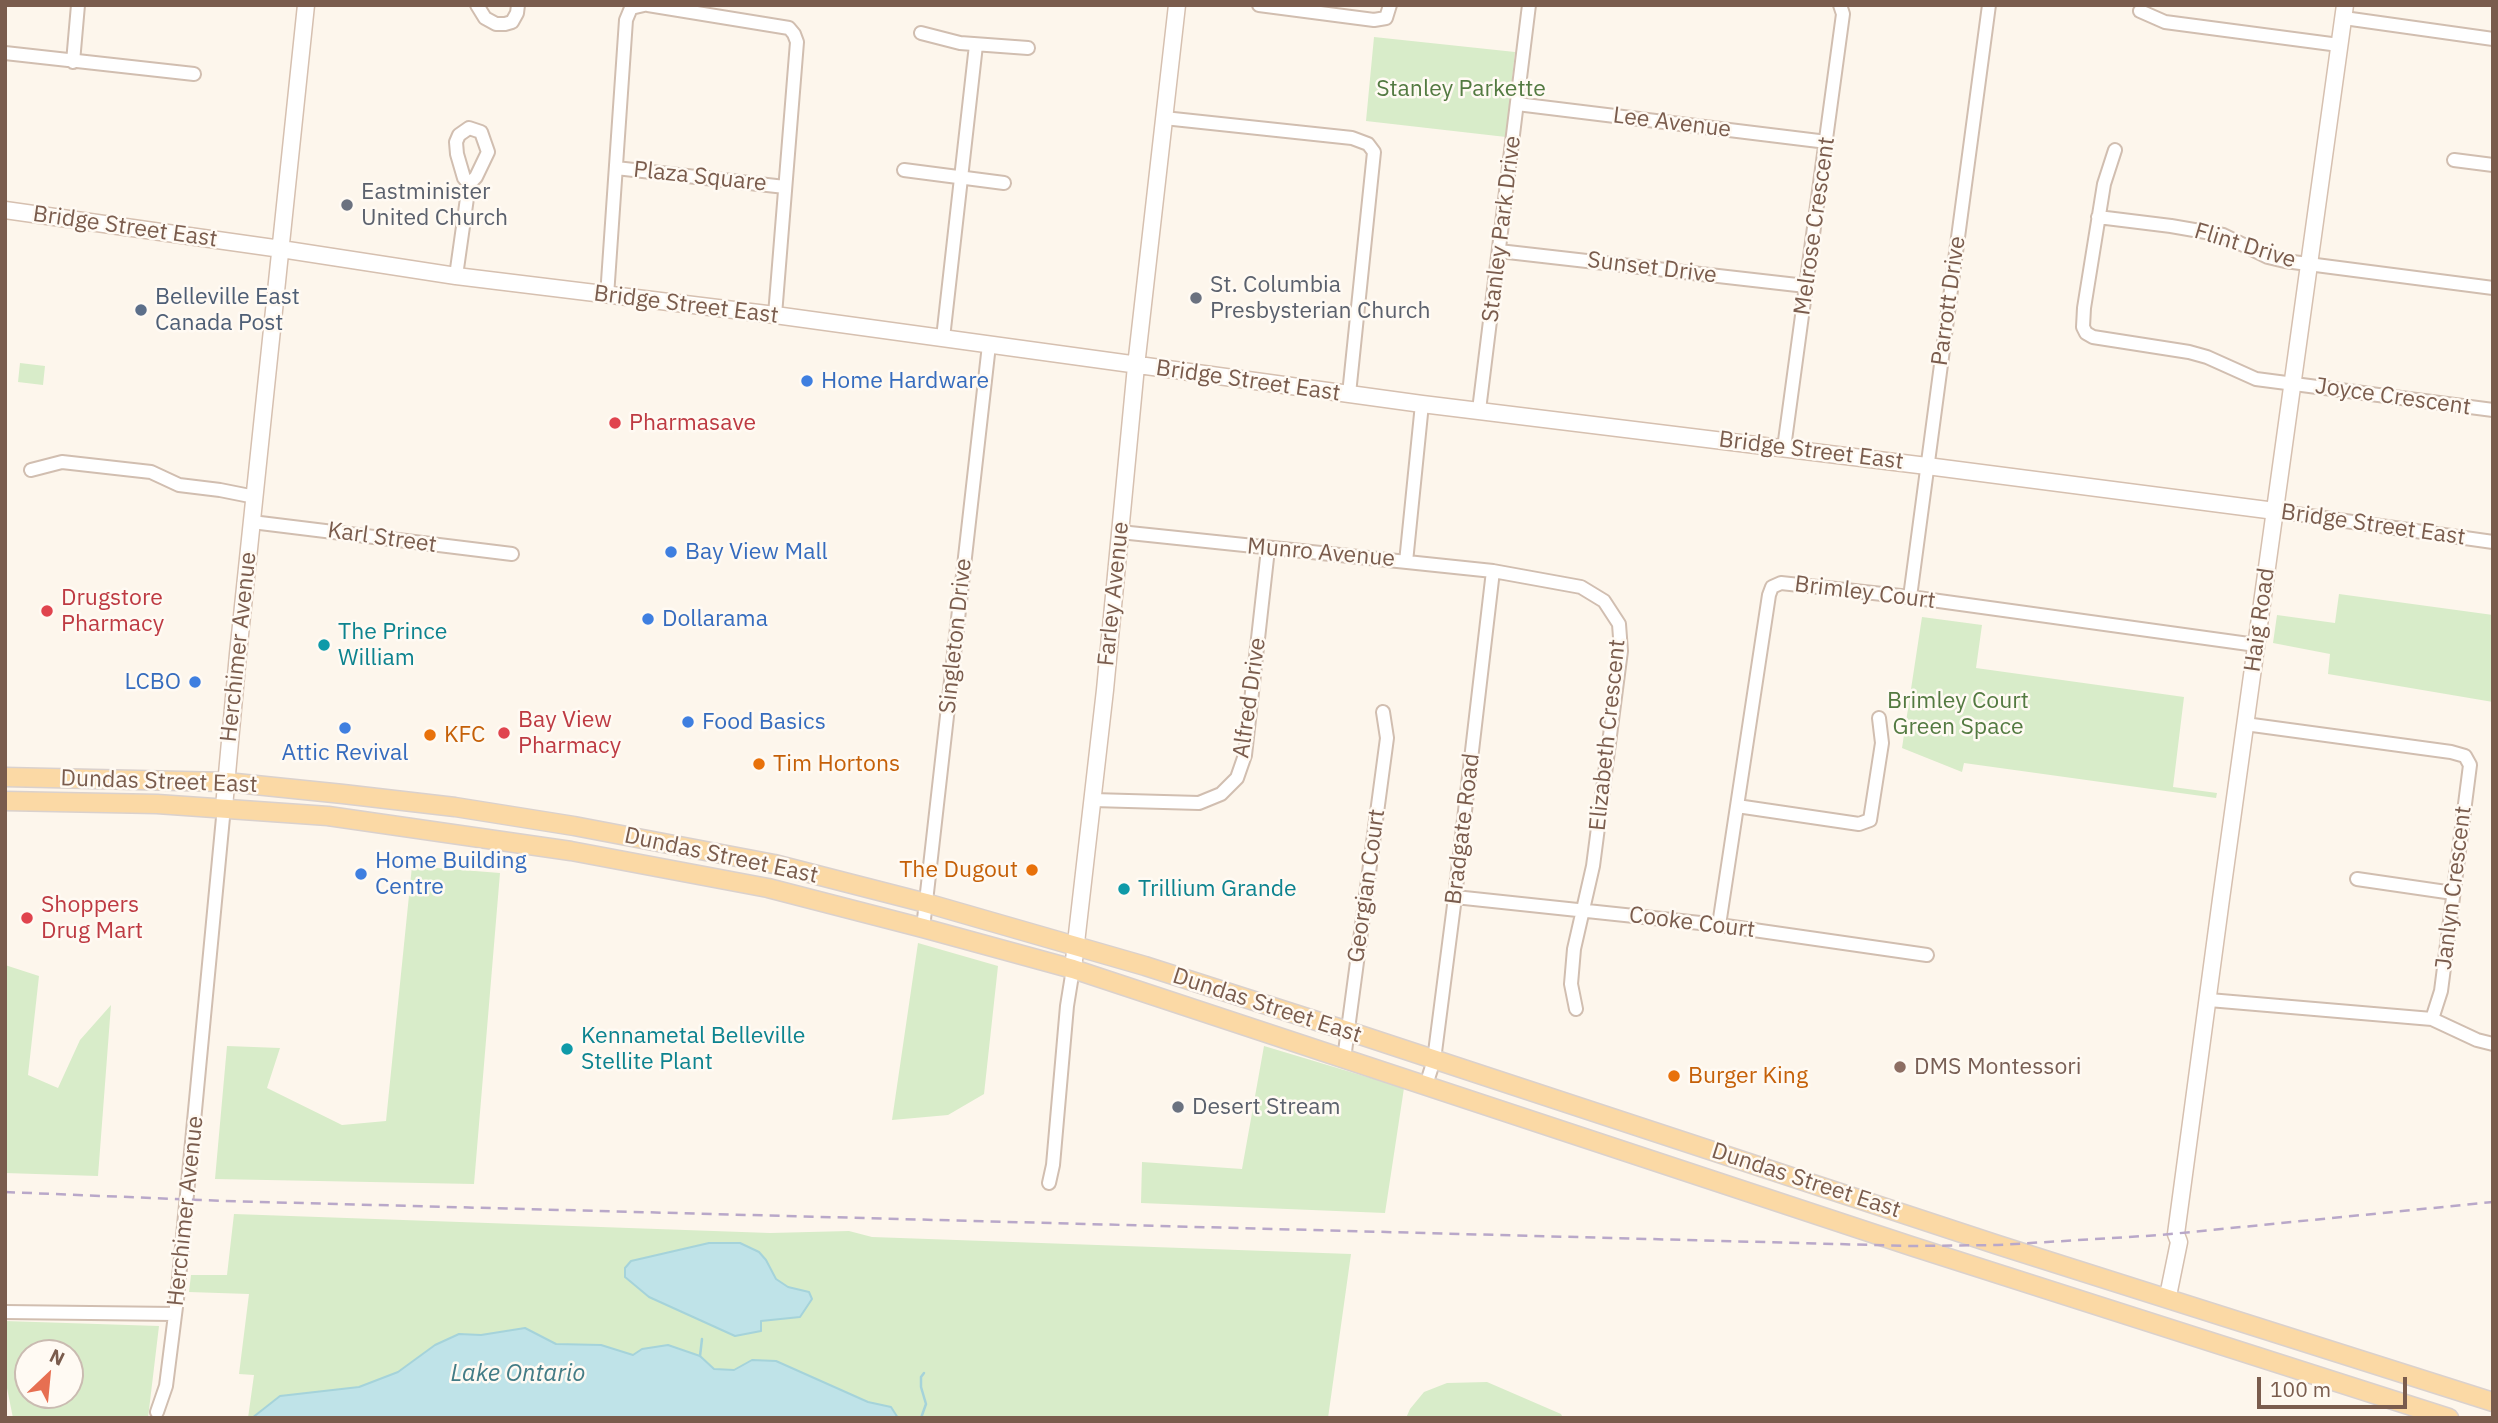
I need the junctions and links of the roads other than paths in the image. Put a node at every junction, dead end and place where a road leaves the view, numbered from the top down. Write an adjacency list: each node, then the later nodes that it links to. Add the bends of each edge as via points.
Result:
1 (78, 5): 20 (street)
2 (306, 5): 36 (street, Herchimer Avenue)
3 (477, 5): 4 (street, via 485,18 496,24 512,22)
4 (518, 5)
5 (646, 5): 28 (street, Plaza Square, via 631,8 626,20); 33 (street, Plaza Square, via 789,28 794,34)
6 (1177, 5): 23 (street, Farley Avenue)
7 (1259, 5): 8 (street, via 1374,20 1385,18)
8 (1390, 5)
9 (1529, 5): 22 (street, Stanley Park Drive)
10 (1840, 5): 24 (street, Melrose Crescent, via 1843,14)
11 (1989, 5): 53 (street, Parrott Drive)
12 (2140, 11): 17 (street, via 2165,22)
13 (2345, 12): 15 (street); 17 (street, Haig Road)
14 (921, 33): 16 (street)
15 (2493, 39)
16 (976, 45): 18 (street); 30 (street)
17 (2339, 45): 38 (street, Haig Road)
18 (1028, 48)
19 (5, 54): 20 (street)
20 (73, 62): 21 (street)
21 (194, 74)
22 (1517, 104): 24 (street, Lee Avenue); 37 (street, Stanley Park Drive)
23 (1164, 118): 46 (street, Farley Avenue); 48 (street, via 1352,138 1368,144 1374,152)
24 (1827, 142): 40 (street, Melrose Crescent)
25 (2115, 150): 35 (street)
26 (2454, 160): 27 (street)
27 (2493, 165)
28 (615, 168): 33 (street, Plaza Square); 42 (street, Plaza Square)
29 (904, 170): 30 (street)
30 (960, 176): 31 (street); 44 (street)
31 (1004, 183)
32 (469, 184): 39 (street)
33 (785, 187): 43 (street, Plaza Square)
34 (5, 210): 36 (street, Bridge Street East)
35 (2098, 217): 38 (street, Flint Drive, via 2223,235 2268,257); 47 (street, Joyce Crescent, via 2082,327 2086,333 2189,352 2244,375)
36 (281, 248): 39 (street, Bridge Street East); 55 (street, Herchimer Avenue)
37 (1499, 251): 40 (street, Sunset Drive); 50 (street, Stanley Park Drive)
38 (2308, 264): 41 (street, Flint Drive); 47 (street, Haig Road)
39 (456, 276): 42 (street, Bridge Street East)
40 (1806, 286): 52 (street, Melrose Crescent)
41 (2493, 288)
42 (607, 296): 43 (street, Bridge Street East)
43 (775, 315): 44 (street, Bridge Street East)
44 (943, 338): 45 (street, Bridge Street East)
45 (989, 345): 46 (street, Bridge Street East); 80 (street, Singleton Drive)
46 (1136, 366): 48 (street, Bridge Street East); 58 (street, Farley Avenue)
47 (2293, 384): 51 (street, Joyce Crescent); 56 (street, Haig Road)
48 (1349, 394): 49 (street, Bridge Street East)
49 (1422, 404): 50 (street, Bridge Street East); 62 (street, Munro Avenue)
50 (1479, 410): 52 (street, Bridge Street East)
51 (2493, 410)
52 (1784, 448): 53 (street, Bridge Street East)
53 (1927, 466): 56 (street, Bridge Street East); 64 (street, Parrott Drive)
54 (32, 470): 55 (street, via 62,463 151,471 180,485)
55 (255, 497): 57 (street, Herchimer Avenue)
56 (2275, 512): 59 (street, Bridge Street East); 65 (street, Haig Road)
57 (252, 522): 61 (street, Karl Street); 70 (street, Herchimer Avenue)
58 (1121, 532): 60 (street, Munro Avenue); 72 (street, Farley Avenue)
59 (2493, 542)
60 (1268, 549): 62 (street, Munro Avenue); 72 (street, Alfred Drive, via 1245,755 1237,778 1221,794 1199,803)
61 (512, 554)
62 (1406, 562): 63 (street, Elizabeth Crescent)
63 (1493, 572): 79 (street, Bradgate Road); 81 (street, Elizabeth Crescent, via 1581,587 1604,601 1619,624 1618,683 1593,866)
64 (1910, 597): 65 (street, Brimley Court); 75 (street, Brimley Court, via 1781,583 1772,587)
65 (2256, 645): 68 (street, Haig Road)
66 (1383, 712): 92 (street, Georgian Court, via 1387,738)
67 (1878, 718): 75 (street, via 1882,743 1870,820 1859,824)
68 (2245, 724): 78 (street, Janlyn Crescent, via 2465,756 2470,765); 89 (street, Haig Road)
69 (5, 777): 70 (main road, Dundas Street East)
70 (226, 782): 71 (main road, Dundas Street East); 74 (main road, via 205,793 144,795); 76 (street, Herchimer Avenue)
71 (343, 794): 76 (main road, via 315,800 240,799); 80 (main road, Dundas Street East, via 455,807 715,852)
72 (1093, 800): 84 (street, Farley Avenue)
73 (5, 801): 74 (main road, Dundas Street East)
74 (122, 803): 76 (main road, Dundas Street East)
75 (1737, 806): 82 (street, Brimley Court)
76 (224, 807): 83 (main road, Dundas Street East, via 390,824 571,851 768,888); 104 (street, Herchimer Avenue)
77 (2357, 879): 78 (street)
78 (2453, 893): 91 (street, Janlyn Crescent, via 2441,991)
79 (1455, 897): 81 (street, Cooke Court); 95 (street, Bradgate Road)
80 (926, 903): 83 (street, Singleton Drive); 84 (main road, Dundas Street East)
81 (1582, 909): 82 (street, Cooke Court); 90 (street, Elizabeth Crescent, via 1571,973)
82 (1718, 925): 85 (street, Cooke Court)
83 (923, 928): 87 (main road, Dundas Street East)
84 (1075, 945): 86 (main road, Dundas Street East); 87 (street, Farley Avenue)
85 (1927, 954)
86 (1144, 967): 88 (main road); 92 (main road, Dundas Street East)
87 (1073, 969): 88 (main road, Dundas Street East); 100 (street, Farley Avenue)
88 (1138, 990): 94 (main road, Dundas Street East)
89 (2209, 1000): 91 (street); 102 (street, Haig Road, via 2176,1234)
90 (1576, 1009)
91 (2432, 1019): 93 (street)
92 (1348, 1031): 94 (street, Georgian Court); 95 (main road, Dundas Street East)
93 (2493, 1044)
94 (1344, 1059): 96 (main road, Dundas Street East)
95 (1434, 1060): 96 (street, Bradgate Road); 97 (main road, Dundas Street East)
96 (1426, 1085): 98 (main road, Dundas Street East)
97 (1636, 1125): 98 (main road); 99 (main road, Dundas Street East)
98 (1630, 1152): 101 (main road, Dundas Street East)
99 (1771, 1170): 101 (main road); 102 (main road, Dundas Street East)
100 (1049, 1183)
101 (1764, 1196): 105 (main road, Dundas Street East)
102 (2162, 1297): 105 (street, Haig Road); 106 (main road, Dundas Street East)
103 (5, 1312): 104 (street)
104 (175, 1314): 110 (street, Herchimer Avenue, via 166,1387)
105 (2154, 1323): 107 (main road, Dundas Street East)
106 (2333, 1352): 107 (main road); 108 (main road, Dundas Street East)
107 (2325, 1378): 111 (main road, Dundas Street East)
108 (2444, 1386): 109 (main road, Dundas Street East); 111 (main road)
109 (2493, 1402)
110 (157, 1412)
111 (2442, 1415)

